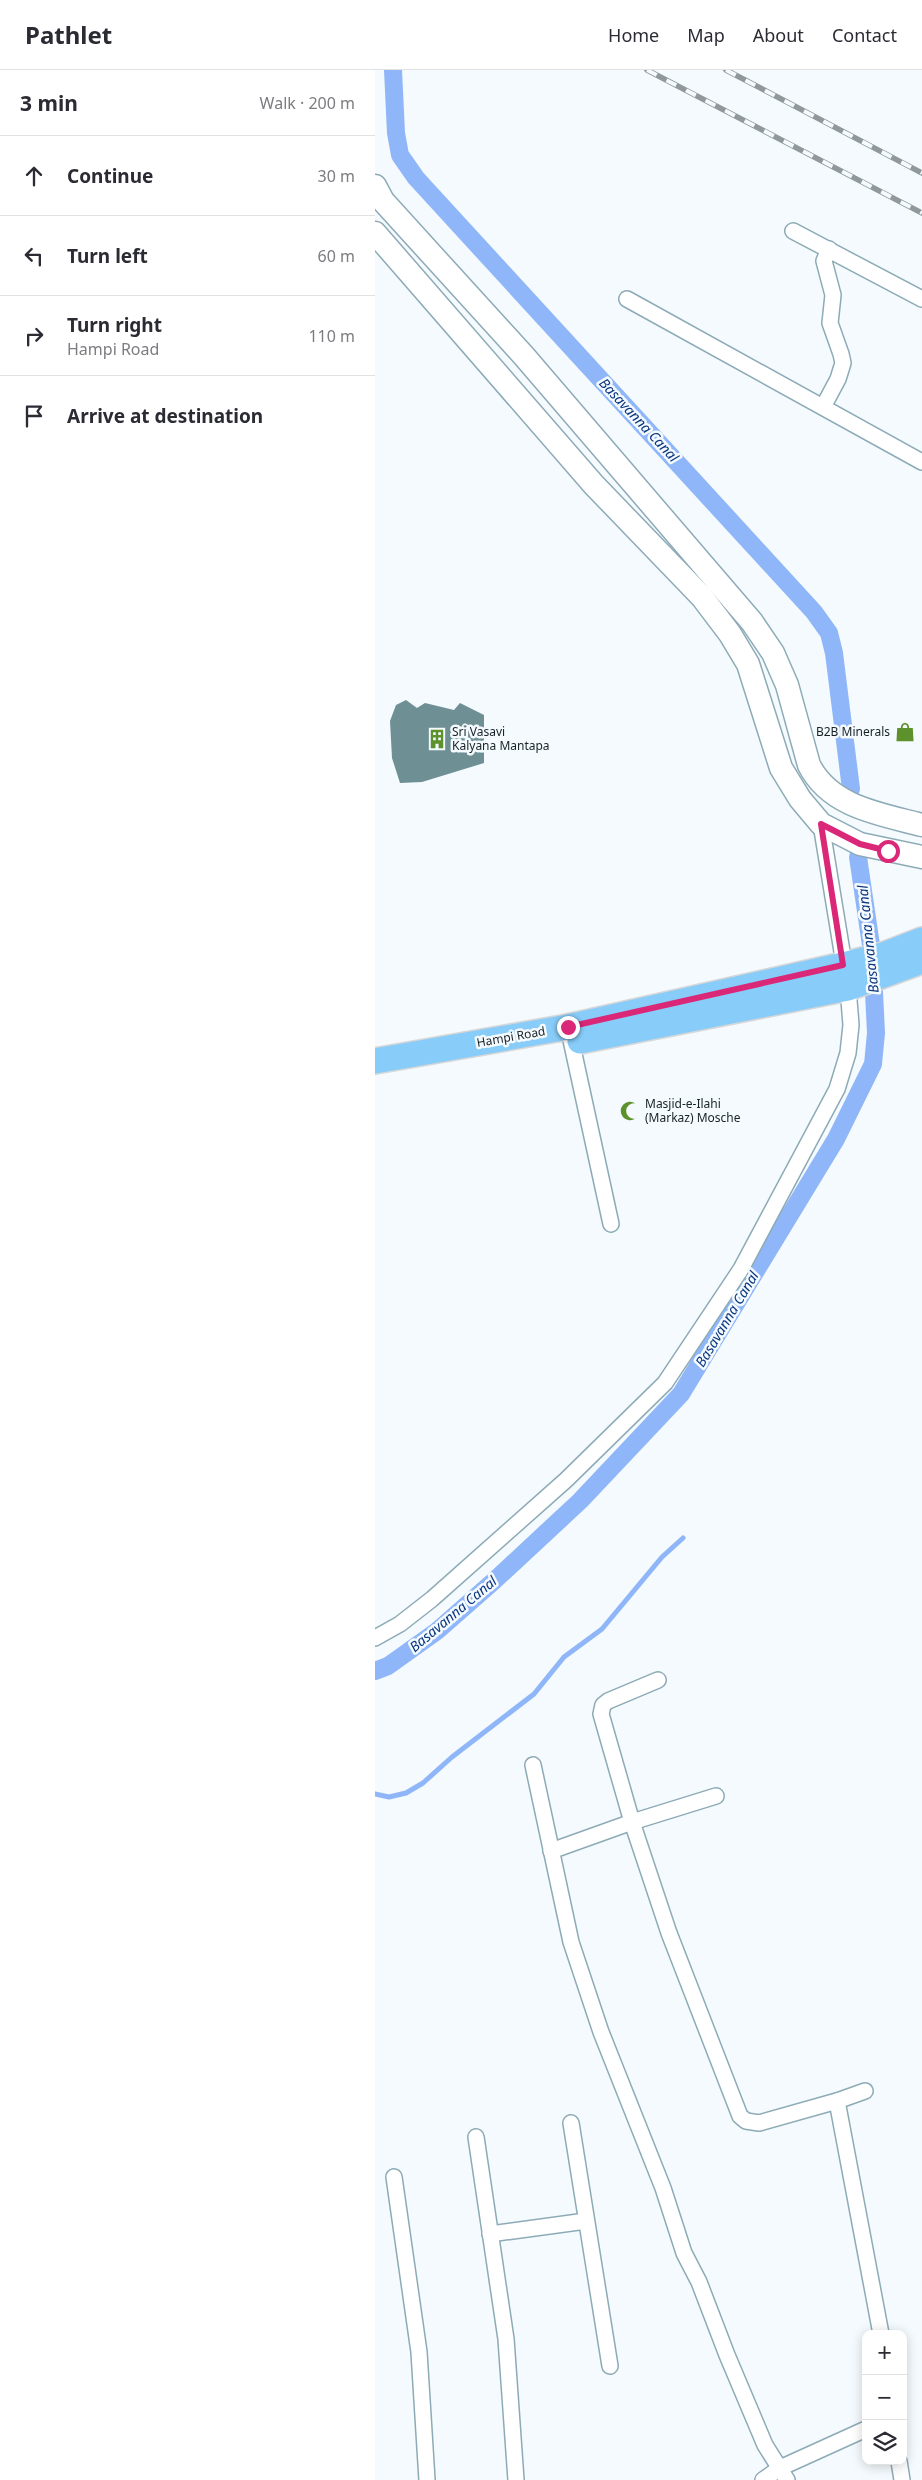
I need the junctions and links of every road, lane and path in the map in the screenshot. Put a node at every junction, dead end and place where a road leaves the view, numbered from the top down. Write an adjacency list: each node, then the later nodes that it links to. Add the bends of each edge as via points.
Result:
1 (375, 186): 10 (main road, via 383,201 524,356 752,622 773,654 787,685 814,775 828,791 850,804)
2 (793, 231): 4 (street)
3 (375, 233): 9 (main road, via 594,485 702,597 730,634 748,664 781,768 800,799)
4 (829, 249): 6 (street); 7 (street, via 824,261 833,295 830,323 843,363)
5 (627, 299): 7 (street)
6 (922, 299)
7 (823, 407): 8 (street)
8 (922, 462)
9 (821, 824): 11 (main road, via 860,844); 15 (street)
10 (922, 825)
11 (922, 857)
12 (922, 940): 14 (main road)
13 (922, 961): 14 (main road)
14 (888, 964): 15 (main road, Hampi Road)
15 (851, 975): 16 (main road, Hampi Road); 20 (street, via 849,1044 837,1089 741,1269 665,1383 566,1480 432,1599 400,1624)
16 (570, 1035): 17 (main road, Hampi Road); 18 (main road); 19 (street)
17 (375, 1061)
18 (375, 1078)
19 (611, 1224)
20 (375, 1638)
21 (657, 1680): 24 (street, via 608,1701 601,1709)
22 (533, 1765): 25 (street)
23 (716, 1796): 24 (street)
24 (632, 1822): 25 (street); 27 (street, via 669,1933 740,2116 746,2122 759,2123)
25 (551, 1851): 37 (street, via 571,1942 601,2032 663,2188 684,2253 699,2282 765,2445)
26 (865, 2091): 27 (street)
27 (837, 2101): 33 (street)
28 (571, 2123): 31 (street)
29 (476, 2136): 32 (street)
30 (394, 2177): 38 (street, via 419,2352)
31 (586, 2220): 32 (street); 34 (street)
32 (490, 2234): 39 (street, via 511,2385)
33 (880, 2330)
34 (610, 2366)
35 (862, 2431): 37 (street)
36 (900, 2465): 41 (street)
37 (783, 2474): 40 (street)
38 (427, 2480)
39 (516, 2480)
40 (763, 2480)
41 (902, 2480)

